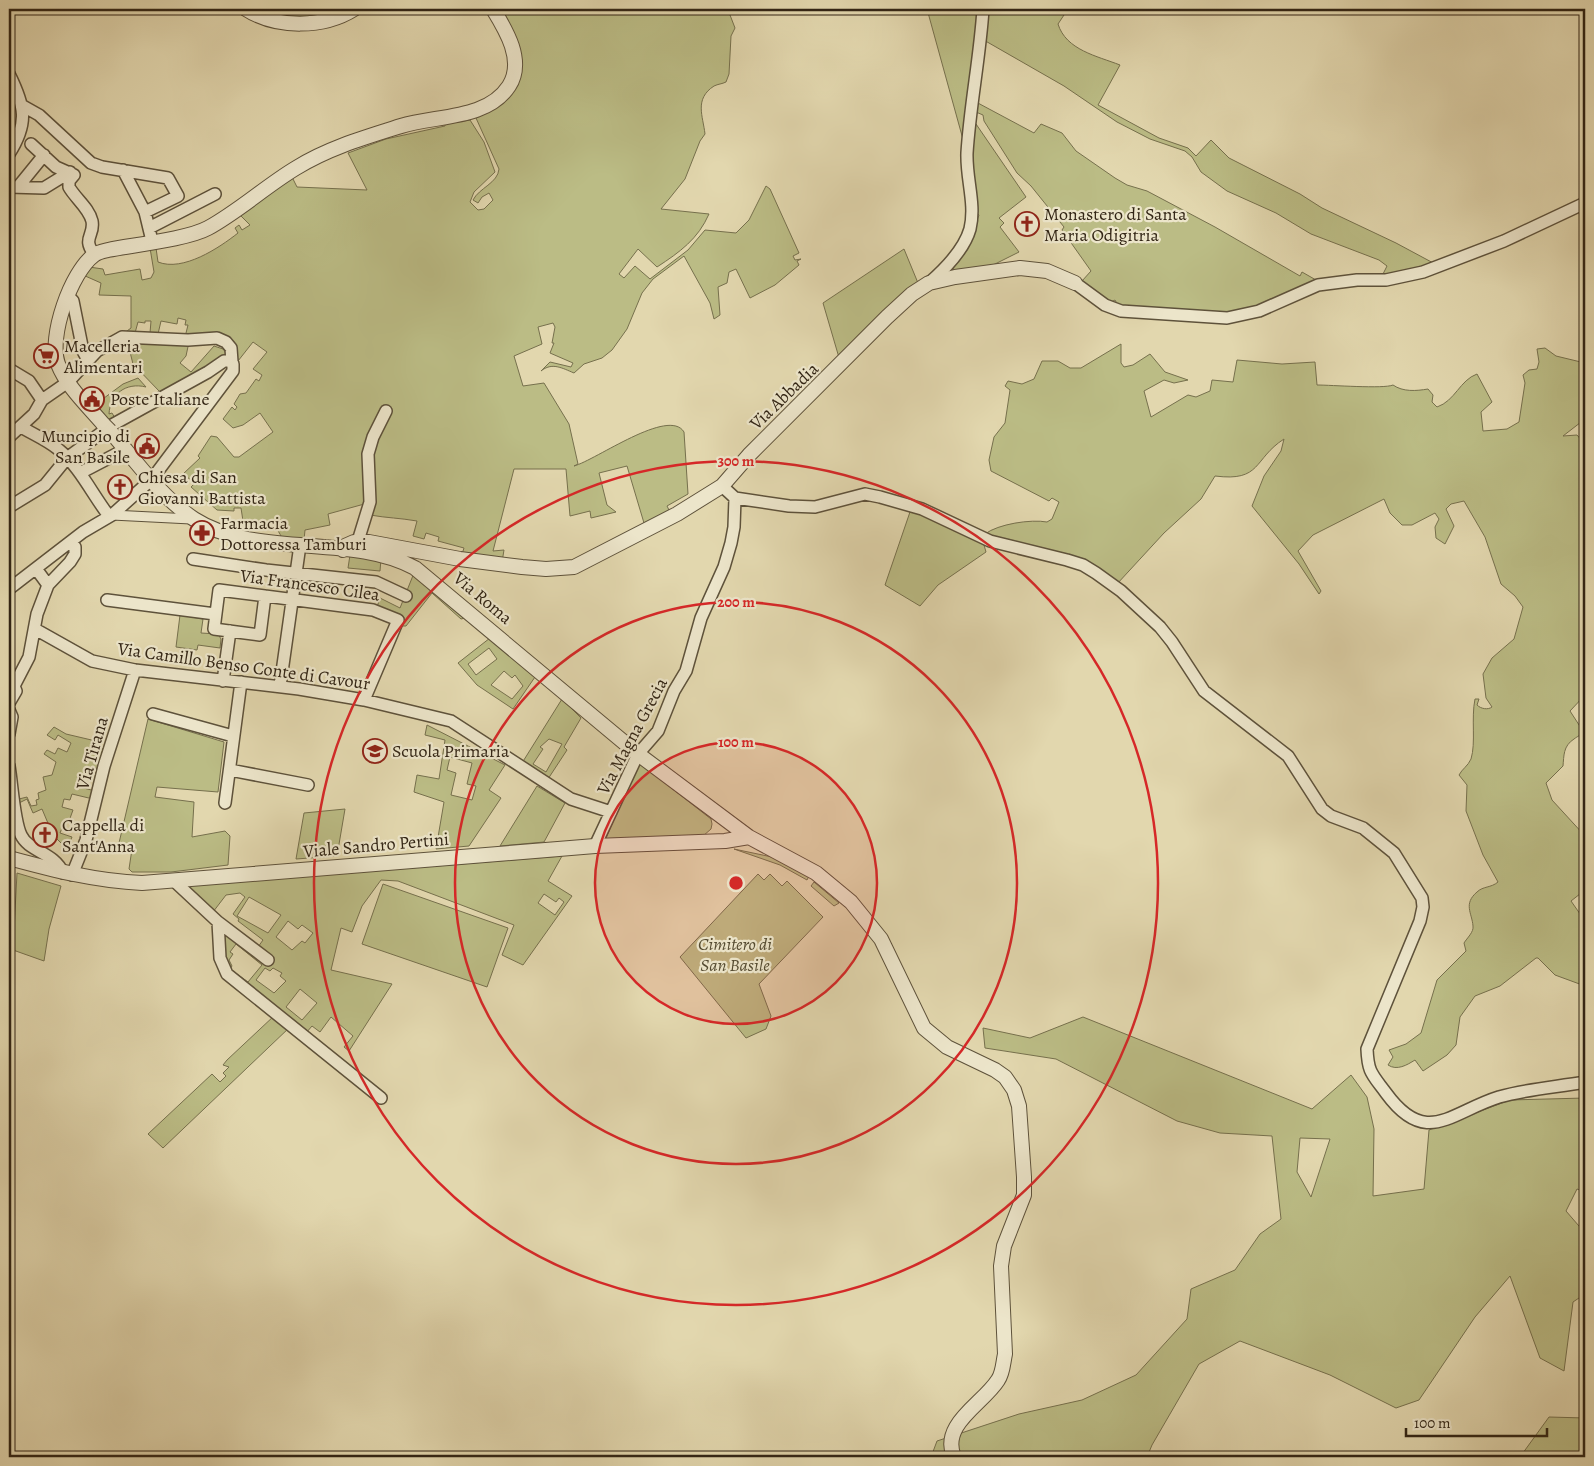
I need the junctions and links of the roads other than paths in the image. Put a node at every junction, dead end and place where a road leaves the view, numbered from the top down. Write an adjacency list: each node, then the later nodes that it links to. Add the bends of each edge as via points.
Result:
1 (354, 9): 4 (street, via 329,21 303,22 280,22)
2 (493, 9): 17 (street, via 514,49 515,66 510,86 493,102 478,110 403,125 317,156 207,228)
3 (982, 9): 20 (street, via 967,156 973,214 961,246)
4 (248, 10)
5 (9, 74): 6 (street)
6 (23, 106): 8 (street, via 21,129); 10 (street, via 39,115)
7 (31, 144): 9 (street)
8 (9, 154)
9 (44, 155): 12 (street, via 56,167); 13 (street)
10 (91, 163): 11 (street); 12 (street)
11 (123, 170): 16 (street); 16 (street, via 168,178 178,196)
12 (72, 173): 13 (street, via 44,188); 18 (street, via 69,186 90,216 92,227 88,241)
13 (14, 187)
14 (215, 194): 17 (street)
15 (1585, 203): 19 (street, via 1504,241 1423,272 1386,280 1318,285 1259,311 1227,318 1122,311 1105,306)
16 (145, 212): 17 (street)
17 (151, 234): 18 (street)
18 (95, 254): 21 (street, Via Roma, via 77,276)
19 (1075, 283): 20 (street, Via Abbadia, via 1047,271 1020,268)
20 (929, 284): 36 (street, Via Abbadia, via 912,294 887,317)
21 (68, 296): 22 (street, via 78,317 83,351); 25 (street, Via Roma, via 55,352)
22 (88, 360): 23 (street, via 102,347 122,337 217,338 231,348); 25 (street)
23 (232, 362): 30 (street, via 224,361); 35 (street, via 233,371)
24 (9, 369): 26 (street, via 29,381)
25 (68, 382): 26 (street); 30 (street, Via Roma)
26 (42, 400): 28 (street)
27 (386, 411): 41 (street, via 368,454 370,502)
28 (21, 427): 29 (street); 31 (street); 33 (street, via 57,448)
29 (9, 428)
30 (105, 429): 32 (street, Via Roma); 33 (street)
31 (9, 437)
32 (126, 449): 34 (street); 35 (street, Via Roma)
33 (67, 458): 34 (street); 38 (street, via 45,485)
34 (80, 473): 39 (street)
35 (152, 479): 39 (street); 40 (street, Via Roma, via 175,504)
36 (722, 486): 37 (street); 41 (street, Via Abbadia, via 677,514 574,567 522,568)
37 (735, 498): 68 (street, Via Magna Grecia, via 731,543 701,618 686,671 658,731); 81 (street, via 788,506 815,506 854,495 872,495 922,509 990,541 1067,560 1096,573 1160,627 1204,691 1288,756 1322,809 1331,816 1363,828 1394,853 1422,898 1420,920 1367,1049 1368,1068 1396,1105 1414,1121 1443,1121 1498,1097)
38 (9, 507)
39 (110, 516): 40 (street); 42 (street)
40 (195, 519): 43 (street, Via Roma, via 229,535)
41 (358, 541): 44 (street, via 344,546)
42 (71, 542): 46 (street); 48 (street, via 75,554)
43 (300, 544): 44 (street, Via Roma); 47 (street)
44 (343, 550): 68 (street, Via Roma, via 386,556 415,568)
45 (193, 559): 47 (street)
46 (37, 570): 48 (street); 49 (street)
47 (295, 574): 51 (street, via 376,582); 52 (street)
48 (48, 585): 55 (street)
49 (9, 589)
50 (266, 596): 52 (street, Via Francesco Cilea); 54 (street, Via Francesco Cilea, via 219,590); 56 (street, via 260,635)
51 (406, 596)
52 (291, 599): 61 (street); 62 (street, Via Francesco Cilea, via 373,610 398,620)
53 (107, 600): 54 (street)
54 (215, 614): 56 (street, via 214,628)
55 (35, 628): 57 (street, Via Camillo Benso Conte di Cavour, via 92,661); 60 (street, via 29,657)
56 (230, 631): 58 (street)
57 (135, 670): 58 (street, Via Camillo Benso Conte di Cavour); 77 (street, Via Tirana, via 104,766 86,840)
58 (223, 681): 59 (street, Via Camillo Benso Conte di Cavour)
59 (241, 682): 61 (street, Via Camillo Benso Conte di Cavour); 67 (street)
60 (11, 685): 63 (street, via 16,690)
61 (280, 686): 62 (street, Via Camillo Benso Conte di Cavour)
62 (364, 700): 73 (street, Via Camillo Benso Conte di Cavour, via 451,721 571,799)
63 (9, 703)
64 (10, 714): 66 (street)
65 (153, 714): 67 (street)
66 (9, 734)
67 (233, 736): 70 (street)
68 (638, 754): 73 (street, Via Magna Grecia); 74 (street, Via Roma)
69 (9, 766): 77 (street, via 21,836)
70 (230, 770): 71 (street); 72 (street)
71 (308, 785)
72 (225, 803)
73 (611, 812): 75 (street, Via Magna Grecia)
74 (749, 837): 75 (street, Viale Sandro Pertini, via 725,841); 83 (street, Via Roma, via 816,873 851,902 880,939 924,1028 947,1047 995,1070 1014,1090 1019,1106 1024,1195 1004,1246 1001,1266 1003,1368 998,1380 956,1427 950,1450)
75 (595, 846): 78 (street, Viale Sandro Pertini)
76 (9, 858): 77 (street, Viale Sandro Pertini)
77 (68, 874): 78 (street, Viale Sandro Pertini, via 112,882)
78 (173, 880): 79 (street)
79 (218, 922): 80 (street); 82 (street, via 220,958 227,974)
80 (268, 960)
81 (1585, 1082)
82 (381, 1098)
83 (954, 1457)

